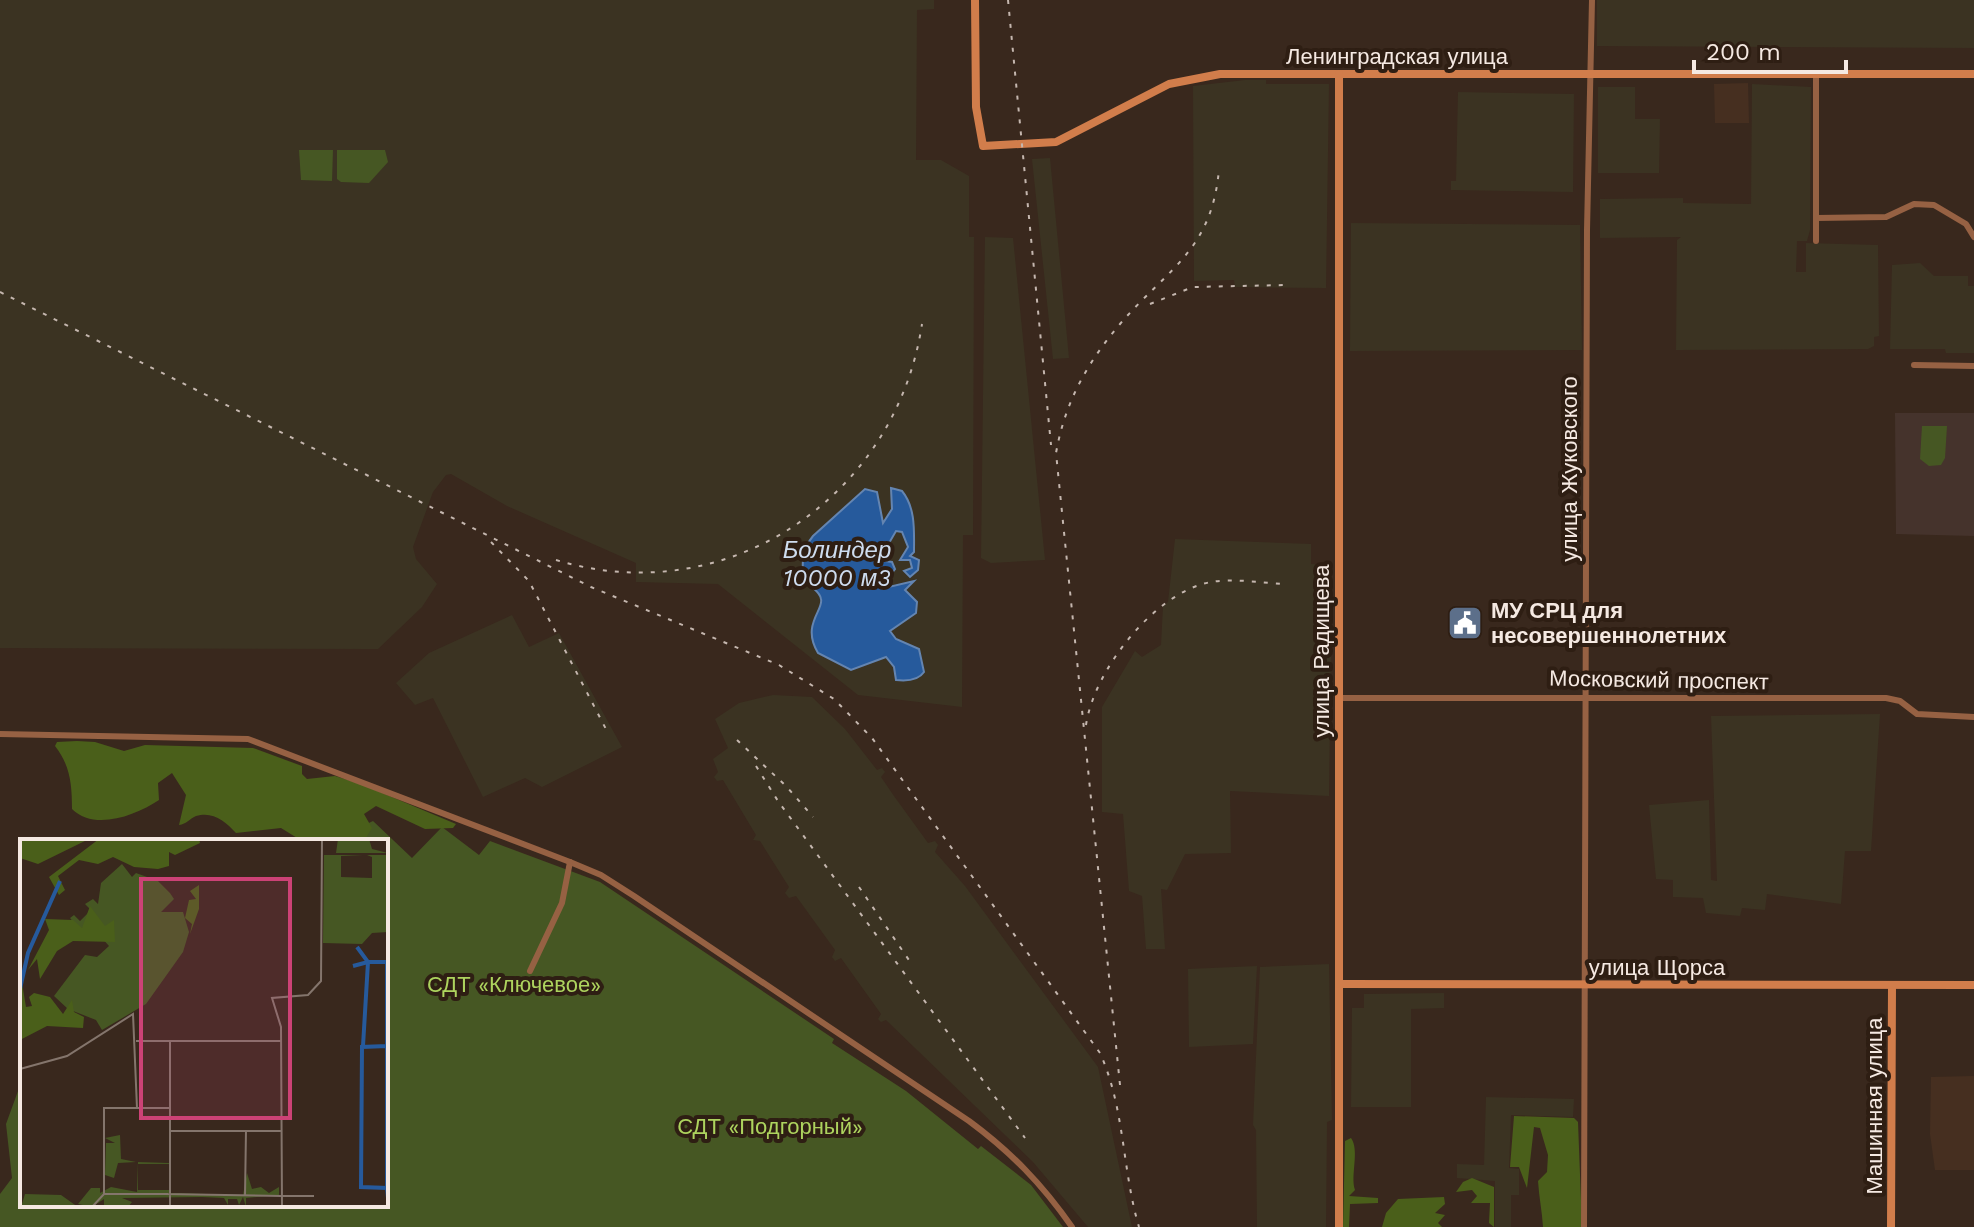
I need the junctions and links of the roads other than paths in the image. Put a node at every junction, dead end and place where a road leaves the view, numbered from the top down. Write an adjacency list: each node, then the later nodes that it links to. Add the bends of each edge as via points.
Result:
1 (975, 0): 3 (street, Ленинградская улица, via 976,107 983,146 1056,142 1146,94 1191,78)
2 (1592, 0): 4 (street, улица Жуковского)
3 (1339, 74): 4 (street, Ленинградская улица); 13 (street, улица Радищева)
4 (1589, 74): 5 (street, Ленинградская улица); 12 (street, улица Жуковского)
5 (1816, 74): 6 (street, Ленинградская улица); 7 (street)
6 (1974, 74)
7 (1816, 218): 8 (street, via 1886,217 1914,204 1934,205 1966,224); 9 (street)
8 (1974, 237)
9 (1816, 241)
10 (1914, 365): 11 (street)
11 (1974, 366)
12 (1586, 696): 13 (street, Московский проспект); 14 (street, Московский проспект, via 1886,698 1917,714); 19 (street, улица Жуковского)
13 (1339, 698): 18 (street, улица Радищева)
14 (1974, 717)
15 (0, 734): 16 (street, via 248,739)
16 (570, 862): 17 (street, via 562,903); 22 (street, via 634,896 969,1121 1012,1153)
17 (530, 971)
18 (1339, 984): 19 (street, улица Щорса); 23 (street, улица Радищева)
19 (1586, 985): 20 (street, улица Щорса); 24 (street, улица Жуковского)
20 (1892, 985): 21 (street, улица Щорса); 25 (street, Машинная улица)
21 (1974, 985)
22 (1072, 1227)
23 (1339, 1227)
24 (1584, 1227)
25 (1891, 1227)

